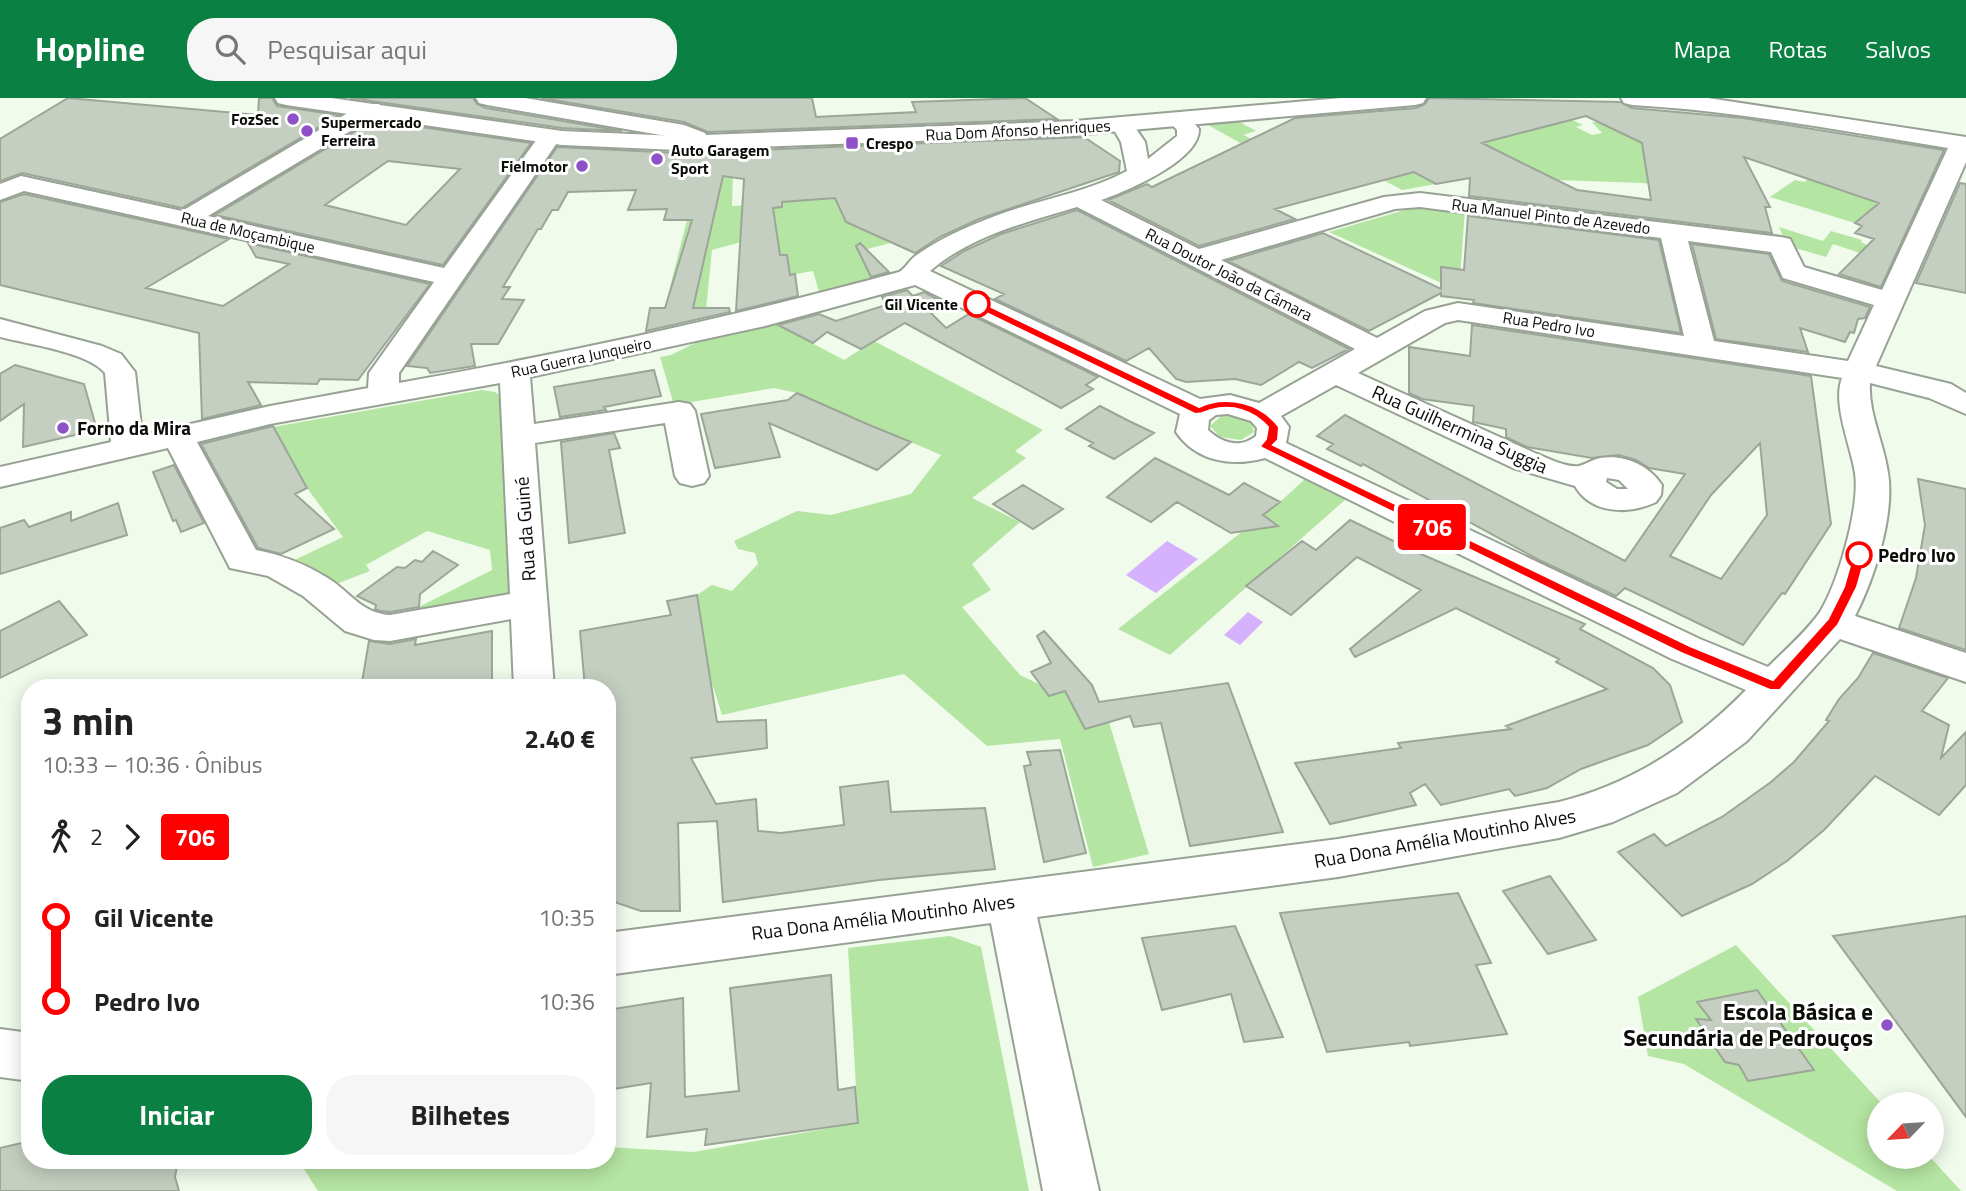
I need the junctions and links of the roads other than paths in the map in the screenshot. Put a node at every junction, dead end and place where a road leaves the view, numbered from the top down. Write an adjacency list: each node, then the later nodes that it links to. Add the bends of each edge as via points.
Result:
1 (286, 98): 6 (street, Rua Dom Afonso Henriques)
2 (487, 98): 11 (street, via 684,132 697,138)
3 (1132, 98): 8 (street)
4 (1415, 98): 7 (street, Rua Dom Afonso Henriques)
5 (1632, 98): 12 (street, via 1878,128)
6 (371, 109): 10 (street, Rua Dom Afonso Henriques); 17 (street)
7 (1179, 120): 8 (street, Rua Dom Afonso Henriques); 13 (street, Rua Guerra Junqueiro, via 1188,129 1188,138 1166,159)
8 (1154, 122): 9 (street, Rua Dom Afonso Henriques)
9 (1122, 125): 11 (street, Rua Dom Afonso Henriques); 13 (street, via 1133,142)
10 (550, 136): 11 (street, Rua Dom Afonso Henriques); 21 (street)
11 (696, 142)
12 (1964, 144): 22 (street, Rua Dona Amélia Moutinho Alves)
13 (1139, 173): 15 (street, Rua Guerra Junqueiro)
14 (22, 188): 16 (street, Rua de Moçambique); 17 (street, Rua de Moçambique)
15 (1080, 199): 19 (street, Rua Doutor João da Câmara); 20 (street, Rua Guerra Junqueiro, via 1002,222 939,252)
16 (0, 210)
17 (187, 218): 21 (street, Rua de Moçambique)
18 (1672, 232): 19 (street, Rua Manuel Pinto de Azevedo, via 1406,200); 22 (street, Rua Manuel Pinto de Azevedo, via 1781,245 1793,272); 24 (street)
19 (1197, 258): 25 (street, Rua Doutor João da Câmara)
20 (915, 274): 27 (street, Rua Guerra Junqueiro, via 765,317); 31 (street)
21 (450, 277): 29 (street, via 384,373)
22 (1890, 301): 26 (street, Rua Dona Amélia Moutinho Alves)
23 (0, 328): 35 (street, via 110,360 120,372)
24 (1700, 346): 25 (street, Rua Pedro Ivo, via 1458,311 1435,317); 26 (street, Rua Pedro Ivo)
25 (1377, 349): 28 (street, Rua Pedro Ivo)
26 (1861, 368): 30 (street, Rua Pedro Ivo); 40 (street, Rua Dona Amélia Moutinho Alves, via 1854,397 1872,475 1871,514 1850,587)
27 (515, 371): 29 (street, Rua Guerra Junqueiro); 34 (street, Rua da Guiné)
28 (1334, 373): 32 (street, Rua Pedro Ivo); 38 (street, Rua Guilhermina Suggia, via 1525,461)
29 (383, 395): 33 (street, Rua Guerra Junqueiro)
30 (1953, 398)
31 (1199, 411): 32 (street, via 1230,404); 32 (street, via 1192,432 1206,446 1244,453)
32 (1264, 430): 43 (street, via 1686,649)
33 (177, 435): 35 (street, Rua Guerra Junqueiro); 39 (street, via 243,560 277,566 316,587 358,622 390,628)
34 (519, 436): 36 (street, via 679,411); 39 (street, Rua da Guiné)
35 (128, 447): 37 (street, Rua Guerra Junqueiro)
36 (692, 476)
37 (0, 477)
38 (1588, 478)
39 (530, 603): 42 (street, Rua da Guiné)
40 (1833, 622): 41 (street); 43 (street, Rua Dona Amélia Moutinho Alves)
41 (1966, 668)
42 (534, 679)
43 (1775, 686): 44 (street, Rua Dona Amélia Moutinho Alves, via 1698,758 1662,781 1598,810 1524,827)
44 (1012, 911): 45 (street, Rua Dona Amélia Moutinho Alves); 48 (street)
45 (616, 953)
46 (0, 1054): 47 (street)
47 (21, 1056)
48 (1071, 1191)

